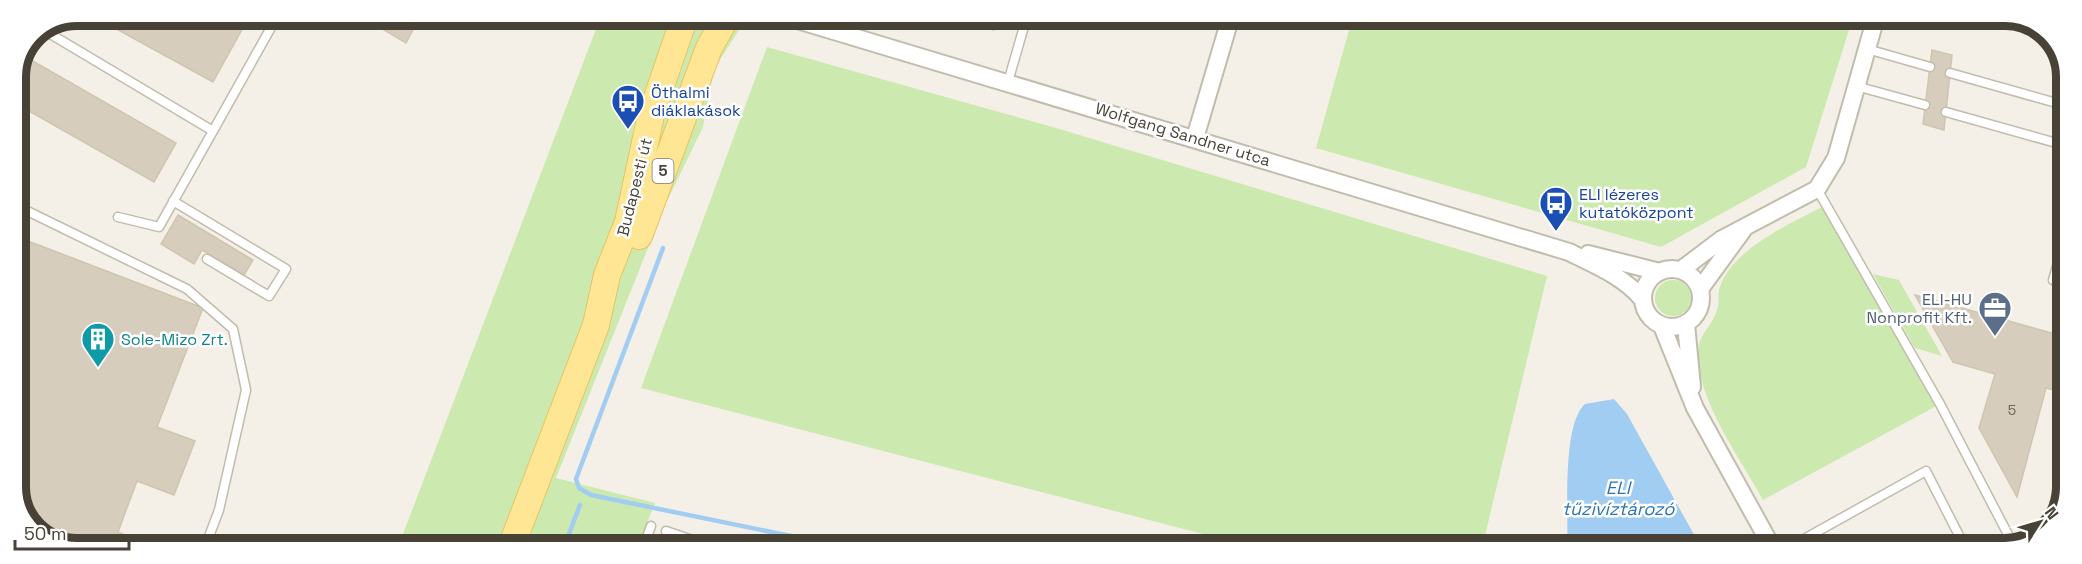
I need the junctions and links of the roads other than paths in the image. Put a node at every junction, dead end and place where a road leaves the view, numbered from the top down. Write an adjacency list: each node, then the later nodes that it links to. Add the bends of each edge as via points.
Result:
1 (272, 26): 19 (lane)
2 (682, 26): 36 (main road, Budapesti út / 5, via 651,115 628,222 607,275)
3 (721, 26): 36 (main road, Budapesti út / 5, via 621,284)
4 (821, 26): 9 (street, Wolfgang Sandner utca)
5 (832, 26): 9 (street, Wolfgang Sandner utca)
6 (1024, 26): 14 (lane)
7 (1228, 26): 20 (street)
8 (1873, 26): 11 (street)
9 (840, 31): 14 (street, Wolfgang Sandner utca)
10 (49, 33): 19 (lane)
11 (1867, 49): 12 (lane); 15 (street)
12 (1930, 68)
13 (1950, 74): 16 (lane)
14 (1008, 82): 20 (street, Wolfgang Sandner utca)
15 (1856, 86): 17 (lane); 22 (street, via 1836,158)
16 (2056, 103)
17 (1925, 105)
18 (1946, 112): 21 (lane)
19 (213, 131): 23 (lane)
20 (1195, 138): 27 (street, Wolfgang Sandner utca)
21 (2056, 143)
22 (1817, 189): 26 (street); 48 (lane, via 1940,404)
23 (173, 201): 25 (lane, via 159,227); 28 (lane, via 286,269 269,296)
24 (26, 210): 41 (lane, via 187,289 233,329 246,390 219,510)
25 (118, 217)
26 (1744, 229): 29 (street, via 1722,239); 33 (street)
27 (1569, 252): 31 (street); 34 (street, via 1623,281)
28 (207, 259)
29 (1681, 270): 31 (street); 33 (street)
30 (2056, 270): 32 (lane)
31 (1660, 272): 34 (street, via 1647,283)
32 (2053, 280)
33 (1700, 289): 35 (street, via 1700,309)
34 (1643, 300): 37 (street, via 1649,315)
35 (1686, 324): 37 (street); 38 (street)
36 (596, 325): 42 (main road, Budapesti út / 5)
37 (1662, 326): 38 (street)
38 (1695, 408): 45 (street)
39 (651, 526): 43 (lane)
40 (666, 531): 44 (lane)
41 (208, 538)
42 (516, 538)
43 (647, 538)
44 (687, 538)
45 (1767, 538)
46 (1806, 538): 47 (lane, via 1926,471)
47 (1960, 538)
48 (2010, 538)

